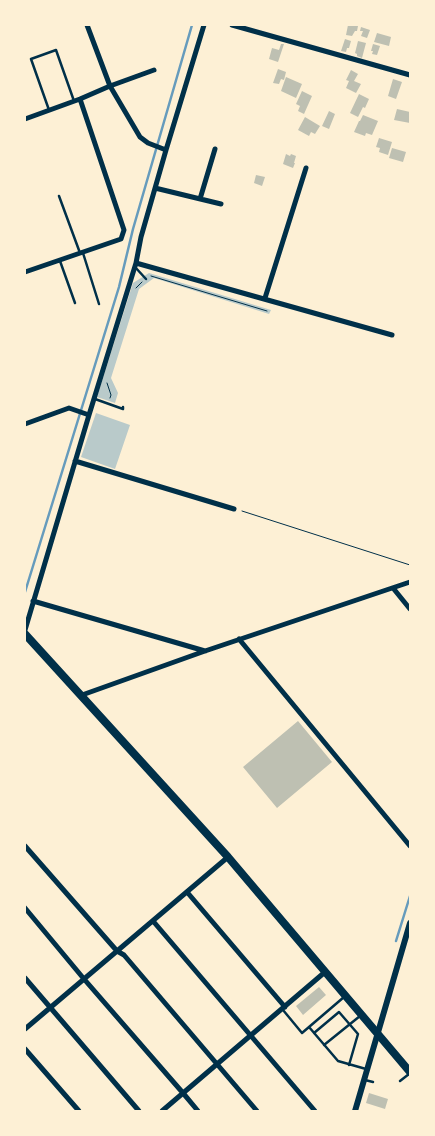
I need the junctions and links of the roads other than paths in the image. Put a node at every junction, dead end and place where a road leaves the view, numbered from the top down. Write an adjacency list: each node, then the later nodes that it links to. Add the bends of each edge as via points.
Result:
1 (87, 25): 6 (street)
2 (204, 25): 11 (street)
3 (232, 25): 5 (street)
4 (154, 70): 6 (street)
5 (410, 75)
6 (110, 86): 7 (street); 11 (street, via 140,137)
7 (77, 100): 8 (street); 8 (lane, via 56,50 31,59); 17 (street, via 124,230 121,239)
8 (49, 110): 9 (street)
9 (25, 119)
10 (215, 149): 15 (street)
11 (166, 150): 13 (street)
12 (306, 168): 22 (street)
13 (155, 188): 15 (street); 19 (street)
14 (60, 196): 17 (lane)
15 (200, 199): 16 (street)
16 (221, 204)
17 (81, 253): 18 (street); 24 (lane)
18 (59, 260): 20 (street); 23 (lane)
19 (136, 265): 21 (lane); 22 (street); 26 (street)
20 (25, 272)
21 (146, 279)
22 (265, 298): 25 (street)
23 (75, 303)
24 (99, 304)
25 (392, 335)
26 (94, 398): 27 (lane); 28 (street)
27 (123, 407)
28 (89, 415): 29 (street, via 69,408); 30 (street)
29 (25, 424)
30 (75, 461): 31 (street); 34 (street)
31 (234, 509)
32 (410, 582): 33 (street)
33 (393, 588): 35 (street); 38 (street)
34 (34, 601): 36 (street); 39 (street)
35 (410, 609)
36 (25, 630)
37 (25, 634): 40 (main road)
38 (238, 640): 39 (street); 42 (street)
39 (206, 651): 40 (street)
40 (82, 695): 43 (main road)
41 (25, 846): 48 (street)
42 (410, 846)
43 (228, 857): 44 (street); 49 (main road)
44 (187, 892): 46 (street); 54 (street)
45 (25, 908): 51 (street)
46 (153, 920): 48 (street); 61 (street)
47 (410, 923): 60 (street)
48 (117, 951): 51 (street); 64 (street, via 124,955)
49 (325, 972): 52 (main road); 54 (street)
50 (25, 978): 53 (street)
51 (84, 979): 53 (street); 71 (street)
52 (346, 996): 55 (main road); 57 (lane)
53 (50, 1007): 58 (street); 73 (street)
54 (283, 1008): 57 (lane, via 302,1033); 61 (street)
55 (361, 1014): 56 (lane); 60 (main road)
56 (349, 1024): 59 (lane, via 339,1012); 62 (lane); 65 (lane, via 358,1034)
57 (309, 1027): 59 (lane)
58 (25, 1029)
59 (314, 1033): 62 (lane)
60 (377, 1034): 66 (street); 67 (main road)
61 (250, 1036): 64 (street); 77 (street)
62 (324, 1045): 65 (lane, via 338,1061)
63 (25, 1049): 72 (street)
64 (216, 1064): 71 (street); 76 (street)
65 (350, 1065): 66 (lane)
66 (367, 1070): 68 (street)
67 (410, 1073): 69 (lane)
68 (364, 1080): 70 (lane); 78 (street)
69 (400, 1081)
70 (373, 1082)
71 (183, 1093): 74 (street); 75 (street)
72 (78, 1111)
73 (139, 1111)
74 (162, 1111)
75 (198, 1111)
76 (257, 1111)
77 (315, 1111)
78 (355, 1111)

